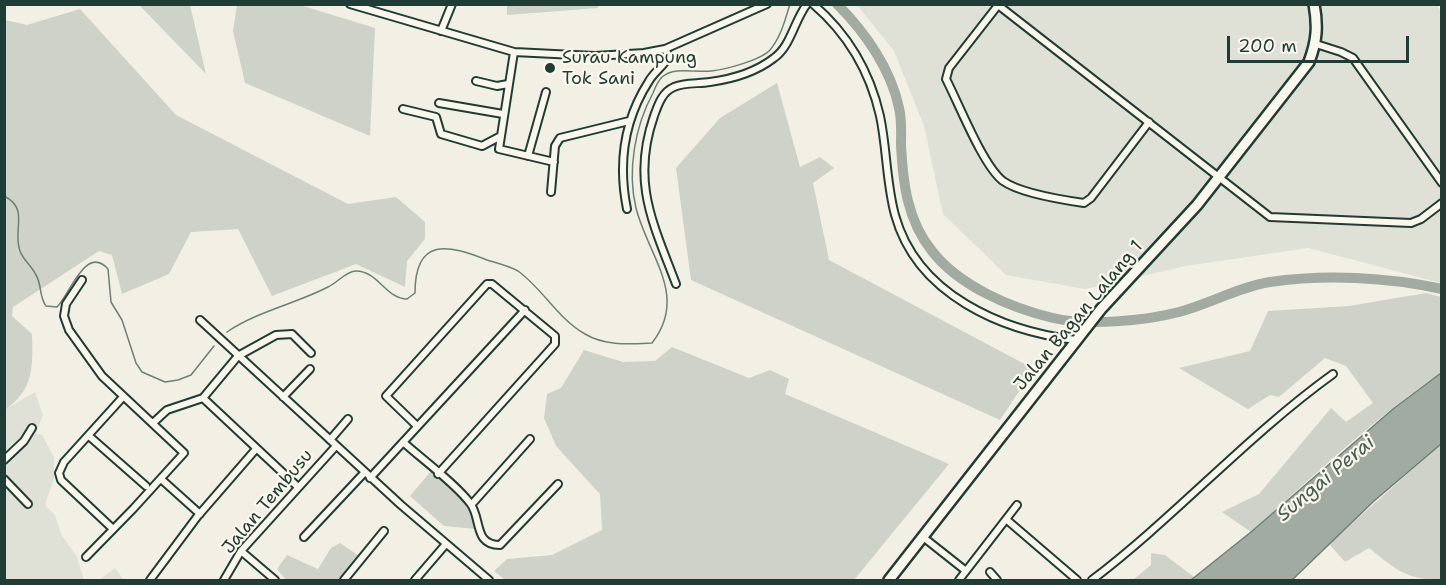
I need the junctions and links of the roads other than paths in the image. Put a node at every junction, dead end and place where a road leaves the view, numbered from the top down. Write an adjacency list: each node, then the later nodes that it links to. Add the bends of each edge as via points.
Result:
1 (350, 4): 9 (street)
2 (452, 4): 9 (street)
3 (768, 4): 8 (street)
4 (807, 4): 30 (street, via 783,50 774,58 739,75 674,86 661,99 646,140 644,184 655,231)
5 (813, 4): 33 (street, via 862,61 880,117 895,217 906,243 929,274 953,296 986,316 1035,332)
6 (1314, 4): 10 (main road)
7 (998, 5): 20 (street); 20 (street, via 948,69 946,80 989,166 1002,180 1084,203)
8 (755, 6): 11 (street)
9 (441, 31): 12 (street)
10 (1316, 44): 24 (main road, Jalan Bagan Lalang 1, via 1309,62); 25 (street, via 1353,58)
11 (665, 49): 12 (street, via 595,56); 19 (street, via 668,60 650,78)
12 (514, 52): 14 (street)
13 (476, 81): 14 (street, via 497,86)
14 (508, 84): 18 (street)
15 (546, 92): 22 (street)
16 (440, 104): 18 (street)
17 (403, 109): 21 (street, via 436,117 441,134 447,138 482,146)
18 (503, 114): 21 (street)
19 (629, 121): 23 (street, via 564,135 555,146); 28 (street, via 622,176)
20 (1149, 122): 24 (street)
21 (499, 137): 22 (street, via 499,149)
22 (528, 156): 23 (street)
23 (554, 162): 26 (street)
24 (1220, 177): 27 (street, via 1277,219 1411,223); 33 (main road, Jalan Bagan Lalang 1)
25 (1442, 183)
26 (551, 192)
27 (1442, 203)
28 (627, 209)
29 (82, 280): 38 (street, via 66,304 64,316 69,330 102,376)
30 (676, 284)
31 (525, 310): 43 (street); 43 (street, via 490,283 483,287 386,396); 52 (street, via 556,339 555,344)
32 (200, 320): 35 (street)
33 (1077, 338): 67 (main road, Jalan Bagan Lalang 1)
34 (311, 353): 35 (street, via 292,334 276,335)
35 (238, 356): 39 (street); 40 (street)
36 (310, 369): 39 (street)
37 (1333, 374): 83 (street, via 1274,419 1142,543)
38 (123, 397): 42 (street); 45 (street)
39 (283, 397): 46 (street)
40 (203, 398): 42 (street, via 167,410); 50 (street)
41 (348, 419): 46 (street)
42 (153, 423): 55 (street, via 184,453)
43 (417, 426): 48 (street)
44 (32, 428): 51 (street)
45 (89, 436): 57 (street); 64 (street, via 59,469 62,480)
46 (330, 440): 49 (street)
47 (530, 440): 60 (street)
48 (403, 442): 52 (street); 53 (street)
49 (336, 446): 53 (street); 58 (street, Jalan Tembusu)
50 (256, 449): 58 (street); 62 (street)
51 (4, 460)
52 (438, 474): 60 (street)
53 (368, 475): 66 (street); 68 (street)
54 (4, 479): 59 (street)
55 (161, 479): 62 (street); 64 (street)
56 (558, 484): 60 (street, via 500,545 491,545 481,536)
57 (146, 486)
58 (298, 487): 69 (street, Jalan Tembusu)
59 (28, 504)
60 (472, 504)
61 (1017, 505): 63 (street)
62 (200, 514): 74 (street)
63 (1007, 520): 71 (street); 82 (street)
64 (113, 529): 70 (street)
65 (384, 531): 77 (street)
66 (304, 537)
67 (923, 537): 71 (street); 79 (main road, Jalan Bagan Lalang 1)
68 (446, 544): 73 (street); 78 (street)
69 (241, 551): 75 (street, Jalan Tembusu); 76 (street)
70 (86, 557)
71 (966, 571): 80 (street)
72 (990, 572): 81 (street)
73 (485, 579)
74 (150, 580)
75 (224, 580)
76 (275, 580)
77 (346, 580)
78 (415, 580)
79 (889, 580)
80 (959, 580)
81 (997, 580)
82 (1077, 580)
83 (1092, 580)

